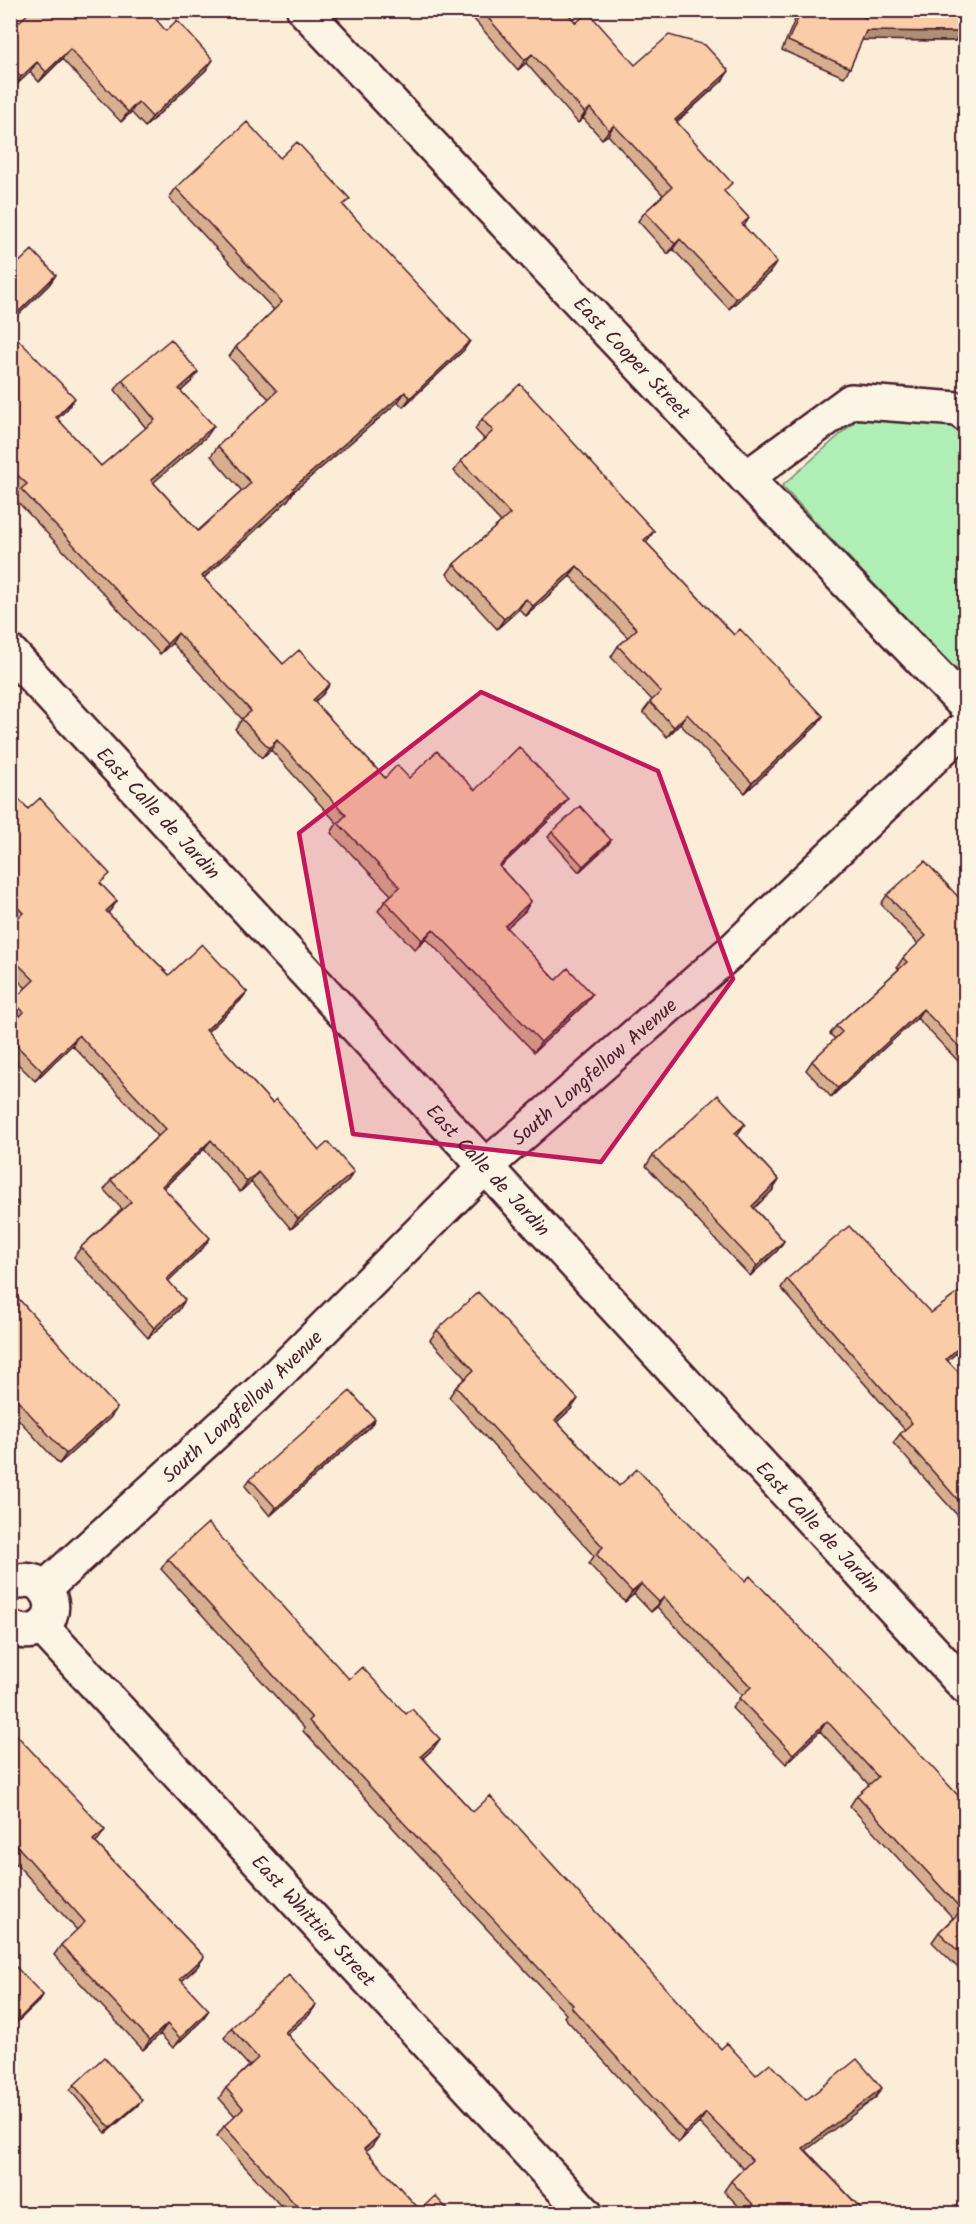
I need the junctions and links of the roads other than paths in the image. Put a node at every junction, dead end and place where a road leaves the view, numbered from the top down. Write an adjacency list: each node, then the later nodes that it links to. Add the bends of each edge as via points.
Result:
1 (304, 10): 3 (street, East Cooper Street)
2 (966, 415): 3 (street, via 958,409 851,401)
3 (746, 478): 5 (street, East Cooper Street)
4 (10, 652): 6 (street, East Calle de Jardin)
5 (964, 717): 6 (street, South Longfellow Avenue, via 734,949)
6 (485, 1167): 8 (street, South Longfellow Avenue, via 264,1388); 10 (street, East Calle de Jardin)
7 (10, 1585): 8 (street, via 27,1580)
8 (45, 1588): 9 (street, via 51,1598 51,1613)
9 (26, 1627): 11 (street, East Whittier Street)
10 (966, 1687)
11 (586, 2214)

